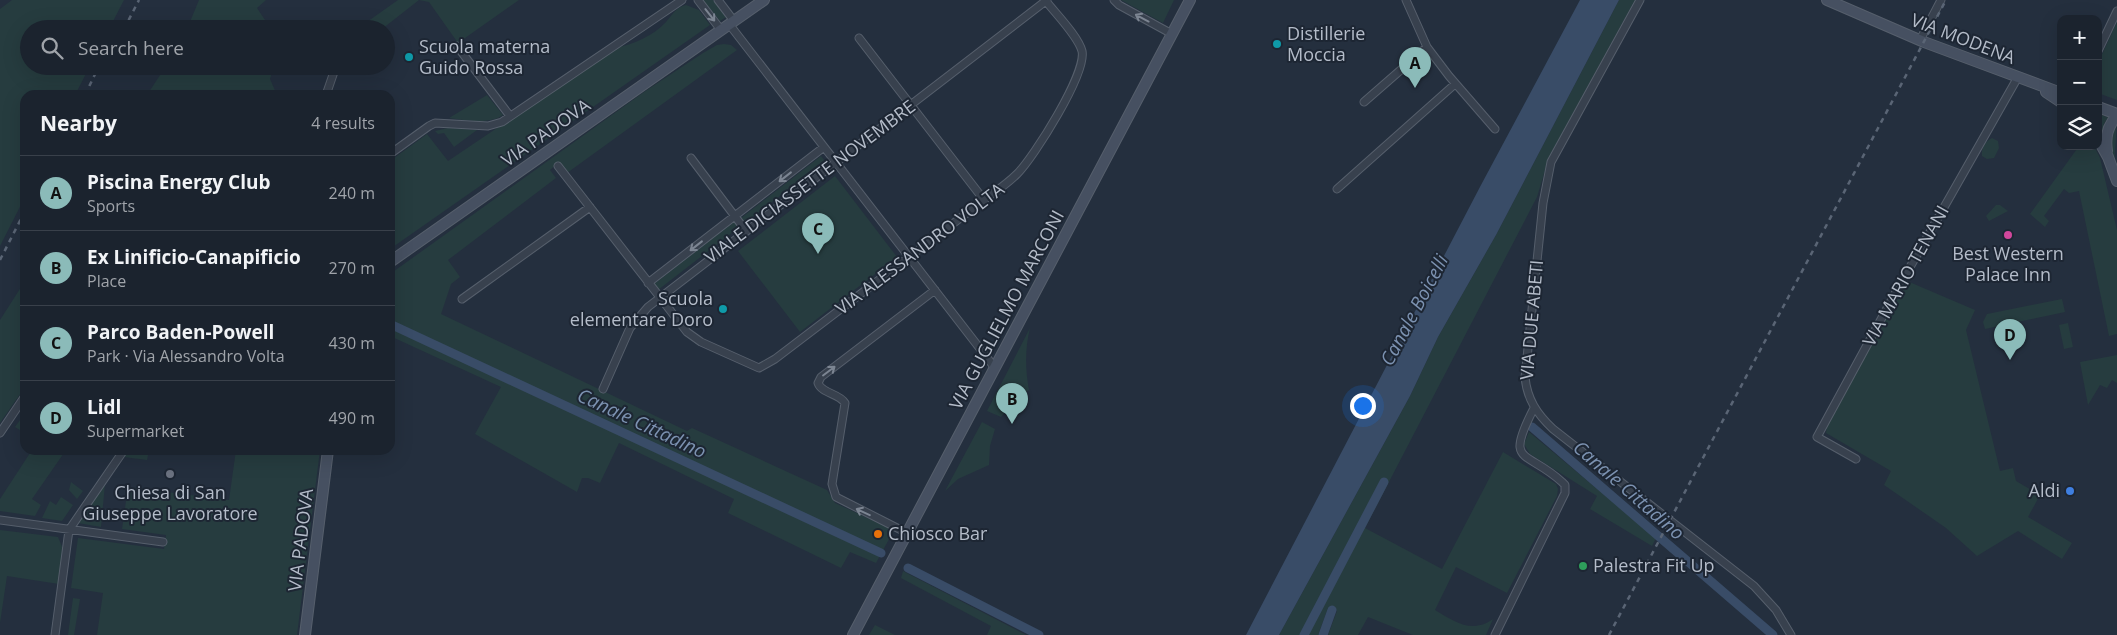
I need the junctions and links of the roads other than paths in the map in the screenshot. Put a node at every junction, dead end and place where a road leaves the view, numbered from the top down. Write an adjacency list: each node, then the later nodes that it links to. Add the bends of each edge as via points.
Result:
1 (682, 0): 31 (street, VIA PADOVA)
2 (698, 0): 13 (street, one-way to 13)
3 (718, 0): 13 (street)
4 (764, 0): 13 (main road, VIA PADOVA)
5 (1046, 0): 28 (street, VIALE DICIASSETTE NOVEMBRE); 42 (street, VIA ALESSANDRO VOLTA, via 1079,44 1082,54 1080,71 1029,160)
6 (1114, 0): 14 (street, one-way to 6)
7 (1190, 0): 14 (main road, VIA GUGLIELMO MARCONI)
8 (1406, 0): 19 (street)
9 (1640, 0): 55 (street, VIA DUE ABETI, via 1551,162 1543,203 1526,377)
10 (1827, 0): 16 (main road, VIA MODENA)
11 (1941, 0): 16 (street)
12 (2117, 11): 17 (street)
13 (728, 25): 34 (street); 47 (main road, VIA PADOVA)
14 (1172, 34): 52 (main road, VIA GUGLIELMO MARCONI)
15 (859, 38): 28 (street)
16 (1920, 40): 21 (main road, VIA MODENA)
17 (2102, 43)
18 (457, 46): 31 (street)
19 (1427, 47): 23 (street); 27 (street)
20 (333, 75): 24 (street)
21 (2018, 77): 22 (main road, VIA MODENA); 59 (street, VIA MARIO TENANI, via 1817,437)
22 (2030, 82): 25 (main road, VIA MODENA); 26 (main road)
23 (1455, 84): 32 (street); 41 (street)
24 (328, 90)
25 (2057, 92)
26 (2057, 99)
27 (1364, 102)
28 (911, 104): 38 (street, VIALE DICIASSETTE NOVEMBRE); 42 (street)
29 (2102, 109): 30 (main road)
30 (2117, 115): 36 (main road, via 2107,131)
31 (510, 116): 35 (street, VIA PADOVA, via 488,126 428,126)
32 (1495, 129)
33 (2102, 146): 36 (main road)
34 (824, 147): 38 (street); 44 (street, VIALE DICIASSETTE NOVEMBRE, one-way to 44)
35 (395, 150)
36 (2108, 156): 40 (main road)
37 (691, 158): 44 (street)
38 (835, 162): 45 (street, VIALE DICIASSETTE NOVEMBRE); 46 (street)
39 (558, 166): 43 (street)
40 (2117, 181)
41 (1337, 189)
42 (984, 200): 46 (street, VIA ALESSANDRO VOLTA)
43 (590, 207): 48 (street); 51 (street)
44 (735, 216): 45 (street); 48 (street, VIALE DICIASSETTE NOVEMBRE, one-way to 48)
45 (746, 230): 50 (street, VIALE DICIASSETTE NOVEMBRE)
46 (909, 257): 49 (street); 50 (street, VIA ALESSANDRO VOLTA, via 759,368 692,337)
47 (395, 258)
48 (648, 282): 50 (street)
49 (935, 290): 52 (street); 62 (street, one-way to 49, via 836,497 832,484 845,403 821,389 818,383 821,376)
50 (659, 297): 53 (street, VIALE DICIASSETTE NOVEMBRE, via 630,328)
51 (462, 299)
52 (995, 368): 62 (main road, VIA GUGLIELMO MARCONI)
53 (603, 389)
54 (20, 403): 56 (street)
55 (1534, 408): 67 (street, via 1520,438 1521,452 1562,482 1565,493); 68 (street, VIA DUE ABETI, via 1553,429 1754,586 1776,610)
56 (0, 433)
57 (121, 455): 61 (street)
58 (327, 455): 65 (main road, VIA PADOVA)
59 (1856, 459)
60 (0, 520): 61 (street)
61 (69, 530): 63 (street); 64 (street)
62 (908, 533): 66 (main road, VIA GUGLIELMO MARCONI)
63 (163, 542)
64 (55, 635)
65 (305, 635)
66 (853, 635)
67 (1495, 635)
68 (1790, 635)

